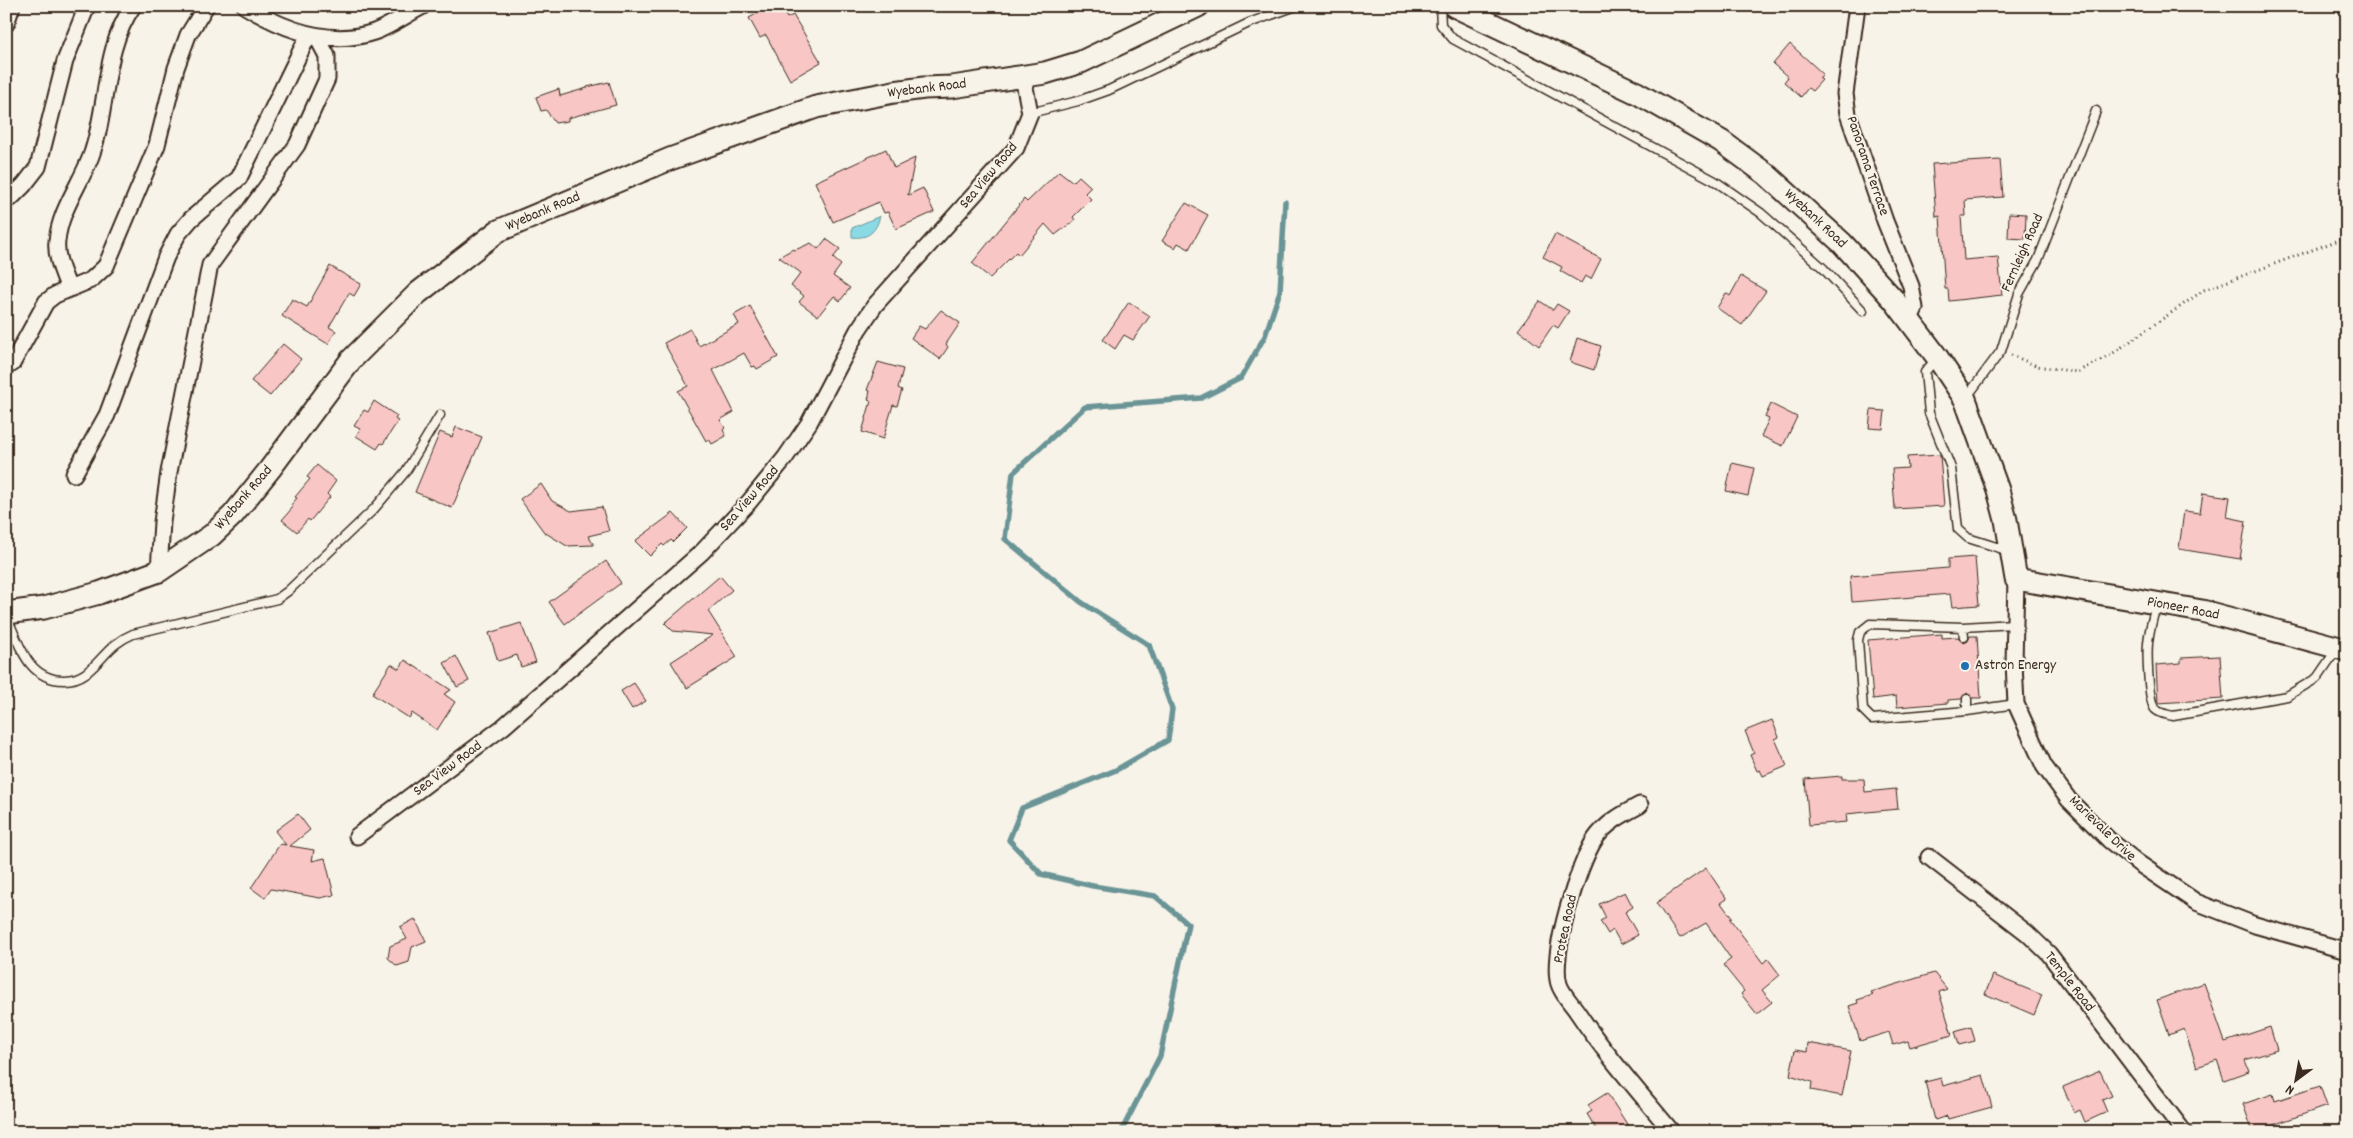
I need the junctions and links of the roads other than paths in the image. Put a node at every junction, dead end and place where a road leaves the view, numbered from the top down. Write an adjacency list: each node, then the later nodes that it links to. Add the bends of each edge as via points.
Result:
1 (12, 6): 12 (street)
2 (87, 6): 17 (street, via 65,61 38,167 24,186)
3 (133, 6): 18 (street, via 112,50 104,104 91,156 60,222 56,244)
4 (206, 6): 18 (street, via 188,35 176,68 157,146 106,266 91,280)
5 (246, 6): 13 (street, via 275,23)
6 (423, 6): 13 (street, via 375,31 340,39)
7 (1198, 6): 14 (main road, Wyebank Road, via 1081,62)
8 (1296, 6): 16 (lane, via 1249,23 1109,90 1078,102)
9 (1440, 6): 19 (lane, via 1441,25 1453,39 1715,181 1761,213 1823,268)
10 (1454, 6): 20 (main road, Wyebank Road, via 1637,94 1721,141 1766,174 1842,243)
11 (1857, 6): 20 (street, Panorama Terrace, via 1846,94 1848,114 1911,286 1915,308)
12 (6, 24)
13 (313, 35): 25 (street, via 239,178 178,234 107,415); 27 (street, via 327,56 328,79 297,145 210,265 169,472)
14 (1023, 77): 16 (street); 27 (main road, Wyebank Road, via 894,92 816,107 670,159 498,231 418,293 351,360 233,515 212,535)
15 (2096, 110): 23 (lane, Fernleigh Road, via 2038,260 2019,294 2001,351)
16 (1030, 113): 39 (street, Sea View Road, via 1016,148 875,305 858,330 809,423 749,502 702,552 503,727)
17 (6, 199)
18 (70, 289): 22 (street, via 46,302)
19 (1863, 311)
20 (1909, 321): 21 (main road, Wyebank Road)
21 (1937, 358): 23 (main road, Wyebank Road); 26 (lane, via 1925,372 1927,405 1950,468 1958,529 1968,538)
22 (12, 364)
23 (1965, 399): 26 (main road, Wyebank Road, via 1998,490)
24 (440, 415): 30 (lane, via 406,471 374,509 277,599 133,634 119,640 84,675 73,680 57,680 33,668 25,658)
25 (74, 474)
26 (2011, 552): 28 (main road, Wyebank Road)
27 (160, 571): 30 (main road, Wyebank Road, via 99,593 44,608)
28 (2016, 579): 29 (main road, Pioneer Road); 31 (street, Marievale Drive)
29 (2157, 603): 34 (main road, Pioneer Road, via 2202,611); 34 (lane, via 2148,656 2151,700 2154,708 2162,714 2173,716 2287,696 2316,678)
30 (6, 614)
31 (2014, 624): 32 (lane); 36 (street, Marievale Drive)
32 (1963, 627): 33 (lane); 37 (lane, via 1870,624 1860,632 1858,640 1863,710 1872,719)
33 (1964, 637)
34 (2342, 648)
35 (1967, 699): 37 (lane)
36 (2016, 704): 37 (lane); 41 (street, Marievale Drive, via 2052,778 2088,820 2138,864 2196,902 2227,915)
37 (1967, 712)
38 (1640, 805): 42 (street, Protea Road, via 1616,818 1596,838 1586,856 1574,888 1556,969 1559,985 1589,1030)
39 (357, 836)
40 (1929, 857): 43 (street, Temple Road, via 2027,933 2049,954)
41 (2347, 951)
42 (1672, 1132)
43 (2184, 1132)

